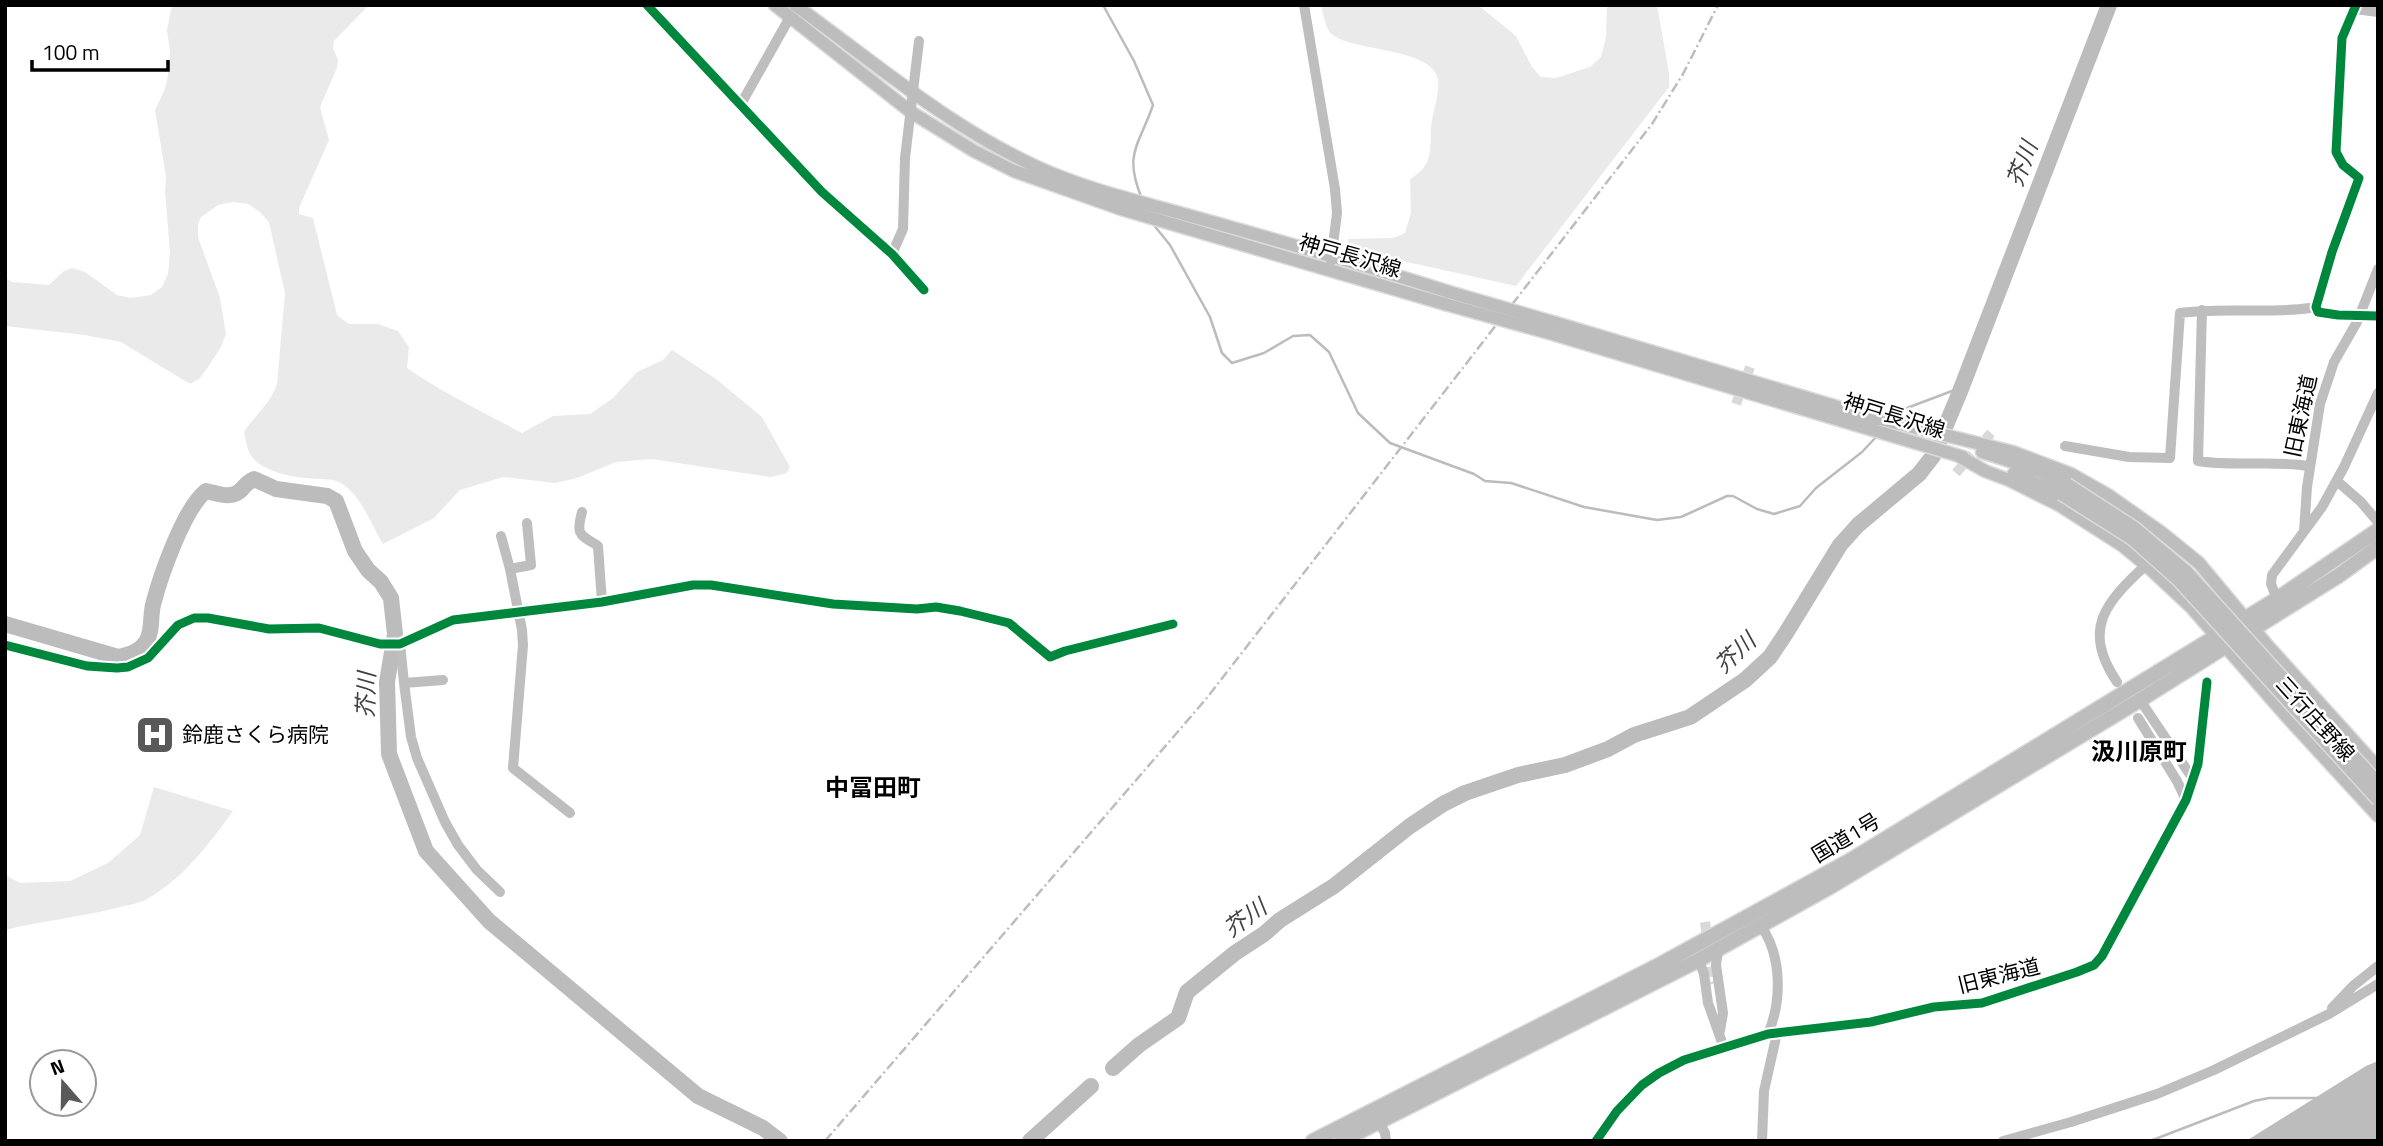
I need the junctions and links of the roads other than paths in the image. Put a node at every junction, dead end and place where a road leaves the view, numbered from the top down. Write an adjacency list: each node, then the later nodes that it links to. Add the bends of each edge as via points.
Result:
1 (647, 5): 9 (street)
2 (775, 5): 5 (main road, 神戸長沢線)
3 (1304, 5): 12 (street, via 1335,189 1337,213)
4 (2355, 7): 6 (street); 17 (street, via 2342,38 2336,152 2359,178 2316,307 2318,312)
5 (792, 11): 8 (main road, 神戸長沢線); 9 (street); 10 (main road, 神戸長沢線)
6 (2378, 12)
7 (919, 41): 8 (street)
8 (911, 93): 10 (street); 12 (main road, 神戸長沢線, via 1040,168)
9 (741, 104): 11 (street, via 835,205)
10 (911, 112): 11 (street, via 903,229); 12 (main road, 神戸長沢線, via 984,156 1077,195)
11 (892, 254): 14 (street)
12 (1330, 262): 20 (main road, 神戸長沢線, bridge)
13 (2378, 269): 17 (street, 旧東海道)
14 (924, 290)
15 (2310, 309): 16 (street)
16 (2202, 310): 21 (street, via 2180,313 2169,458 2129,457); 23 (street, via 2199,461)
17 (2358, 316): 18 (street); 23 (street, 旧東海道, via 2334,362 2320,404)
18 (2378, 316)
19 (2378, 393): 24 (street)
20 (1855, 419): 22 (main road, 神戸長沢線); 22 (main road, 神戸長沢線, via 1872,417)
21 (2066, 446)
22 (1965, 447): 25 (main road, 神戸長沢線, via 2040,471); 25 (main road, 神戸長沢線, via 1984,471)
23 (2309, 466): 30 (street, 旧東海道)
24 (2337, 481): 27 (street); 30 (street)
25 (2065, 489): 33 (main road, 神戸長沢線); 39 (main road, 神戸長沢線, bridge, via 2105,506 2164,550 2188,572); 39 (main road, 神戸長沢線, via 2108,495 2199,563)
26 (582, 512): 36 (street, via 577,529 598,546)
27 (2378, 522)
28 (527, 523): 34 (street, via 531,565)
29 (2378, 530): 35 (highway, 国道1号)
30 (2304, 531): 35 (street, via 2274,571 2271,584)
31 (501, 536): 34 (street)
32 (2378, 547): 39 (highway, 国道1号, via 2337,576)
33 (2146, 565): 39 (main road, 神戸長沢線, via 2191,607); 44 (street, via 2104,612 2100,631 2103,651)
34 (510, 569): 37 (street)
35 (2277, 599): 39 (highway, 国道1号)
36 (602, 602): 37 (street); 38 (street, via 702,585 833,604 936,607 1009,623 1050,657)
37 (517, 612): 41 (street, via 453,620); 53 (street, via 523,645 513,768)
38 (1173, 624)
39 (2235, 632): 46 (highway, 国道1号); 48 (main road, 三行庄野線, via 2268,646); 50 (main road, 三行庄野線, bridge); 52 (main road, 三行庄野線, bridge); 54 (main road, 三行庄野線); 67 (highway, 国道1号, via 1791,895)
40 (5, 645): 41 (street, via 87,666 128,667 148,658 178,625 194,618 269,629 319,628)
41 (395, 645): 43 (street)
42 (443, 680): 43 (street)
43 (404, 682): 55 (street, via 417,758 445,822 477,870)
44 (2117, 682)
45 (2207, 682): 49 (street, 旧東海道)
46 (2140, 700): 49 (street); 56 (highway, 国道1号)
47 (2137, 718): 51 (street)
48 (2378, 768)
49 (2193, 779): 51 (street, 旧東海道)
50 (2378, 783)
51 (2186, 800): 64 (street, 旧東海道, via 2094,965 1982,1003)
52 (2378, 800)
53 (569, 813)
54 (2378, 816)
55 (500, 892)
56 (1761, 926): 57 (highway, 国道1号); 64 (street, via 1772,950 1778,992)
57 (1718, 950): 58 (highway, 国道1号); 63 (street)
58 (1695, 962): 63 (street, via 1704,974 1708,1003); 66 (highway, 国道1号)
59 (2378, 966): 62 (street, via 2334,1004)
60 (1713, 984): 63 (street)
61 (2378, 984): 62 (street)
62 (2329, 1014): 72 (street, via 2157,1094)
63 (1720, 1032): 65 (street)
64 (1773, 1033): 65 (street, 旧東海道); 71 (street)
65 (1724, 1048): 70 (street, 旧東海道, via 1659,1073 1626,1101)
66 (1378, 1122): 68 (highway, 国道1号); 69 (street)
67 (1314, 1141)
68 (1341, 1141)
69 (1385, 1141)
70 (1596, 1141)
71 (1762, 1141)
72 (2003, 1141)

